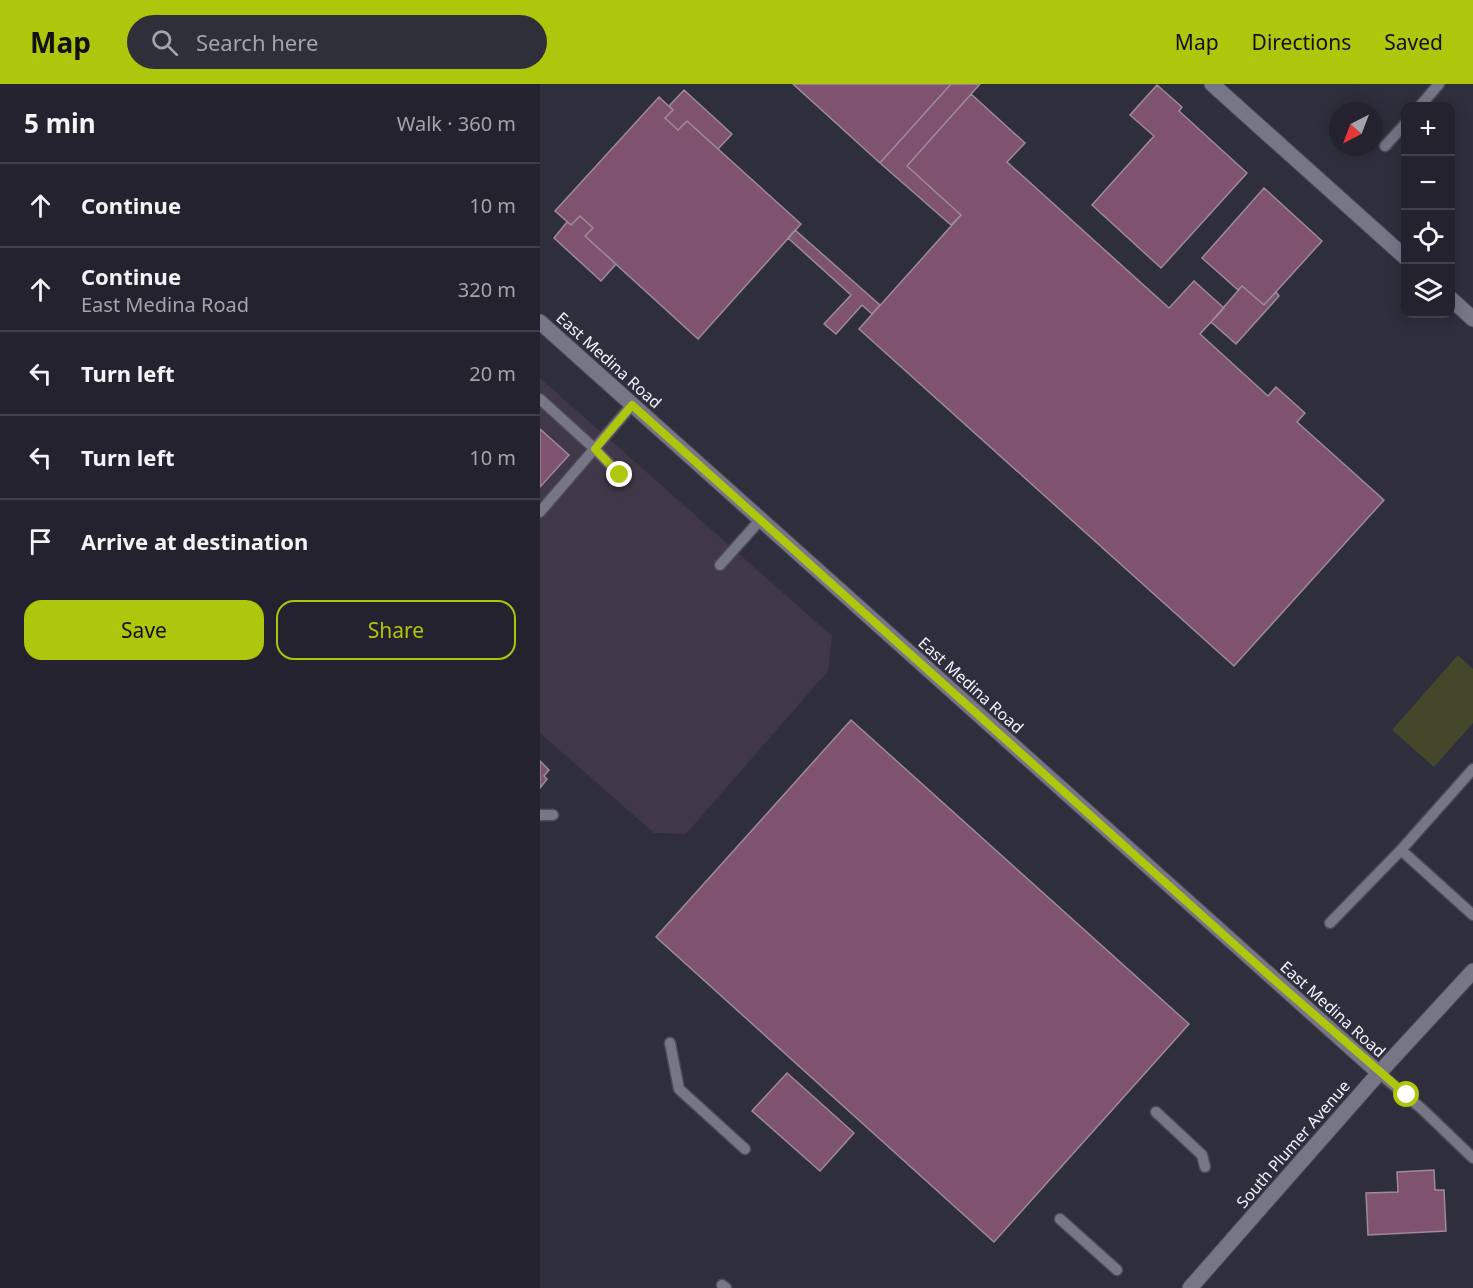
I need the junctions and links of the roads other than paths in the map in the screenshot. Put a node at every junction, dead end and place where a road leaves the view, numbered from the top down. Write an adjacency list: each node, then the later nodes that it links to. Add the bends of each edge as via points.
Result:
1 (1212, 84): 6 (street)
2 (1439, 84): 3 (lane)
3 (1423, 102)
4 (1401, 128): 5 (lane)
5 (1385, 146)
6 (1401, 254)
7 (1455, 303): 8 (street)
8 (1473, 319)
9 (540, 322): 11 (street, East Medina Road)
10 (540, 399): 12 (lane)
11 (632, 405): 12 (lane); 15 (street, East Medina Road)
12 (595, 449): 13 (lane); 14 (lane)
13 (620, 475)
14 (540, 512)
15 (761, 519): 16 (lane); 25 (street, East Medina Road)
16 (720, 565)
17 (1473, 769): 20 (lane)
18 (540, 815): 19 (lane)
19 (553, 815)
20 (1401, 850): 21 (lane); 22 (lane)
21 (1473, 915)
22 (1330, 923)
23 (1473, 971): 25 (street, South Plumer Avenue)
24 (670, 1043): 27 (lane, via 679,1089)
25 (1379, 1073): 28 (lane); 32 (street, South Plumer Avenue)
26 (1156, 1112): 29 (lane, via 1202,1155)
27 (745, 1149)
28 (1473, 1158)
29 (1205, 1167)
30 (1060, 1219): 31 (lane)
31 (1117, 1270)
32 (1190, 1288)

